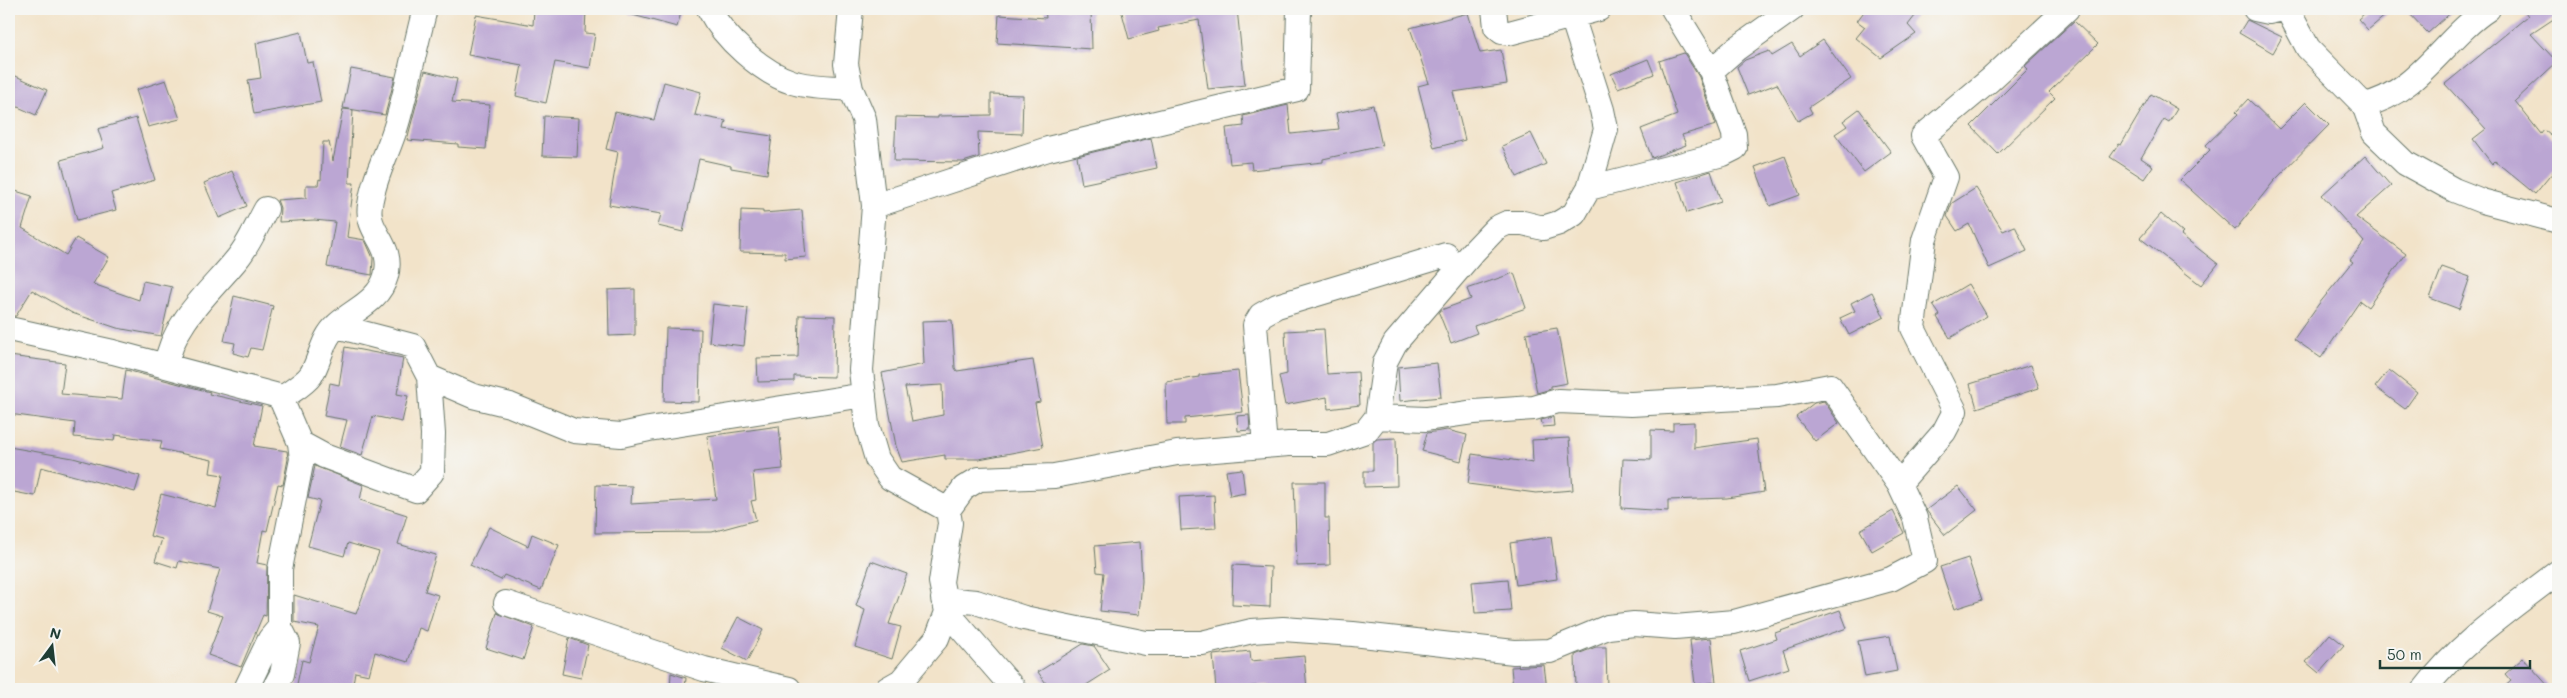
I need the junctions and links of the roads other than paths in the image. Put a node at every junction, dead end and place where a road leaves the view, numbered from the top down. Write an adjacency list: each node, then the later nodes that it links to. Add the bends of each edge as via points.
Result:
1 (425, 9): 22 (street, via 398,121 369,207 372,228 387,252 387,275 372,300)
2 (709, 9): 15 (street, via 716,22 752,60 793,82)
3 (851, 9): 15 (street, via 846,64)
4 (1299, 9): 18 (street, via 1297,89 1048,150)
5 (1494, 9): 13 (street, via 1496,28 1509,33)
6 (1599, 9): 13 (street)
7 (1673, 9): 14 (street)
8 (1792, 9): 14 (street)
9 (2067, 9): 31 (street, via 1923,136 1946,177 1924,240 1913,328 1955,411 1944,432)
10 (2255, 9): 11 (street, via 2269,12)
11 (2286, 9): 16 (street, via 2308,48)
12 (2488, 9): 16 (street, via 2409,82 2379,102)
13 (1572, 16): 17 (street, via 1606,129)
14 (1711, 71): 17 (street, via 1734,134 1735,148 1723,154)
15 (851, 89): 18 (street, via 864,119)
16 (2364, 105): 20 (street, via 2374,133 2405,163 2454,190 2482,201)
17 (1589, 188): 28 (street, via 1574,214 1559,223 1543,228 1507,223 1496,228 1474,251 1395,343 1385,362)
18 (874, 206): 26 (street, via 861,370)
19 (266, 209): 24 (street, via 239,257 194,308 168,349)
20 (2558, 221)
21 (1446, 255): 30 (street, via 1277,306 1261,315 1255,325)
22 (336, 326): 25 (street, via 414,346); 27 (street, via 325,341 310,376)
23 (9, 329): 24 (street)
24 (166, 366): 27 (street)
25 (430, 376): 26 (street, via 473,396 510,405 574,431 621,435); 29 (street, via 432,472 416,490 324,456)
26 (864, 395): 32 (street, via 867,425 877,459 890,478)
27 (281, 399): 29 (street)
28 (1377, 417): 30 (street, via 1366,431 1328,444); 31 (street, via 1426,419 1534,408 1558,401 1631,404 1776,396 1830,386)
29 (300, 442): 36 (street, via 302,459 280,569)
30 (1265, 446): 32 (street, via 1176,453 1054,476 979,479 964,488)
31 (1899, 484): 35 (street, via 1915,518 1924,561 1890,579 1734,622 1675,627 1634,624 1608,627 1550,651 1514,652 1283,629 1252,630 1202,643 1146,643 1024,618 976,602)
32 (948, 510): 35 (street, via 950,523 941,582)
33 (2558, 572): 42 (street, via 2493,622)
34 (506, 603): 39 (street, via 704,669)
35 (945, 606): 40 (street, via 937,638 901,681); 41 (street)
36 (280, 627): 37 (street, via 270,639); 38 (street, via 288,643 282,674)
37 (246, 689)
38 (274, 689)
39 (789, 689)
40 (887, 689)
41 (1014, 689)
42 (2426, 689)

